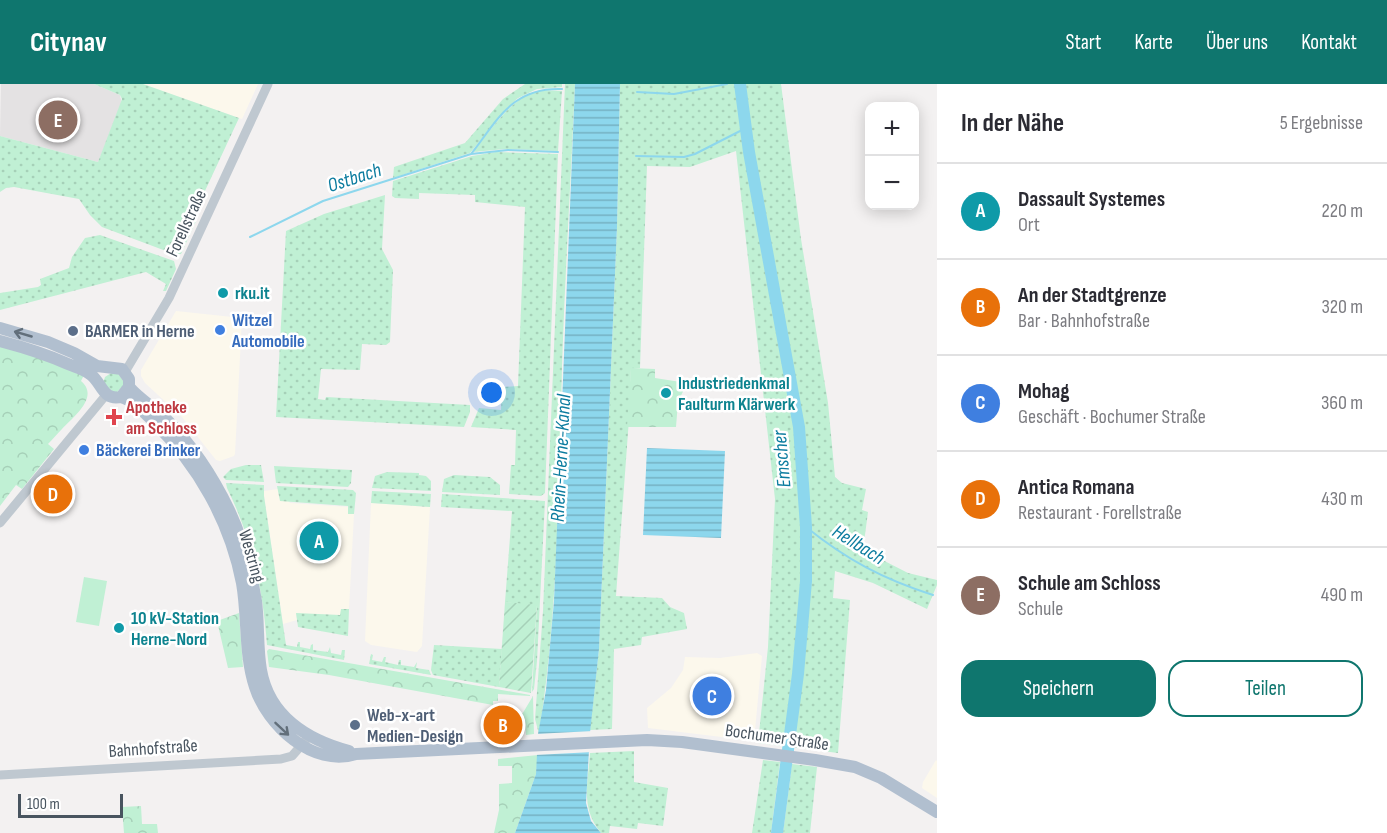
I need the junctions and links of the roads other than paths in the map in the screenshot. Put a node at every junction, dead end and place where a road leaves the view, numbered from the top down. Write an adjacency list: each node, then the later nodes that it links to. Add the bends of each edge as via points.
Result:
1 (268, 84): 5 (street, Forellstraße, via 169,298)
2 (0, 328): 4 (main road, one-way to 2, via 46,341)
3 (0, 341): 6 (main road, via 79,368)
4 (109, 369): 5 (main road); 6 (main road, via 102,375)
5 (125, 372): 7 (main road, via 129,379)
6 (103, 390): 7 (main road, via 113,398); 8 (street)
7 (125, 392): 9 (main road, Westring, via 157,410 179,432 216,484 236,525 252,579 265,685 275,705)
8 (0, 523)
9 (306, 740): 10 (street, Bahnhofstraße, via 292,756 281,759); 11 (main road, Bochumer Straße, via 356,754 534,744 682,742 847,765 872,774)
10 (0, 775)
11 (937, 812)

